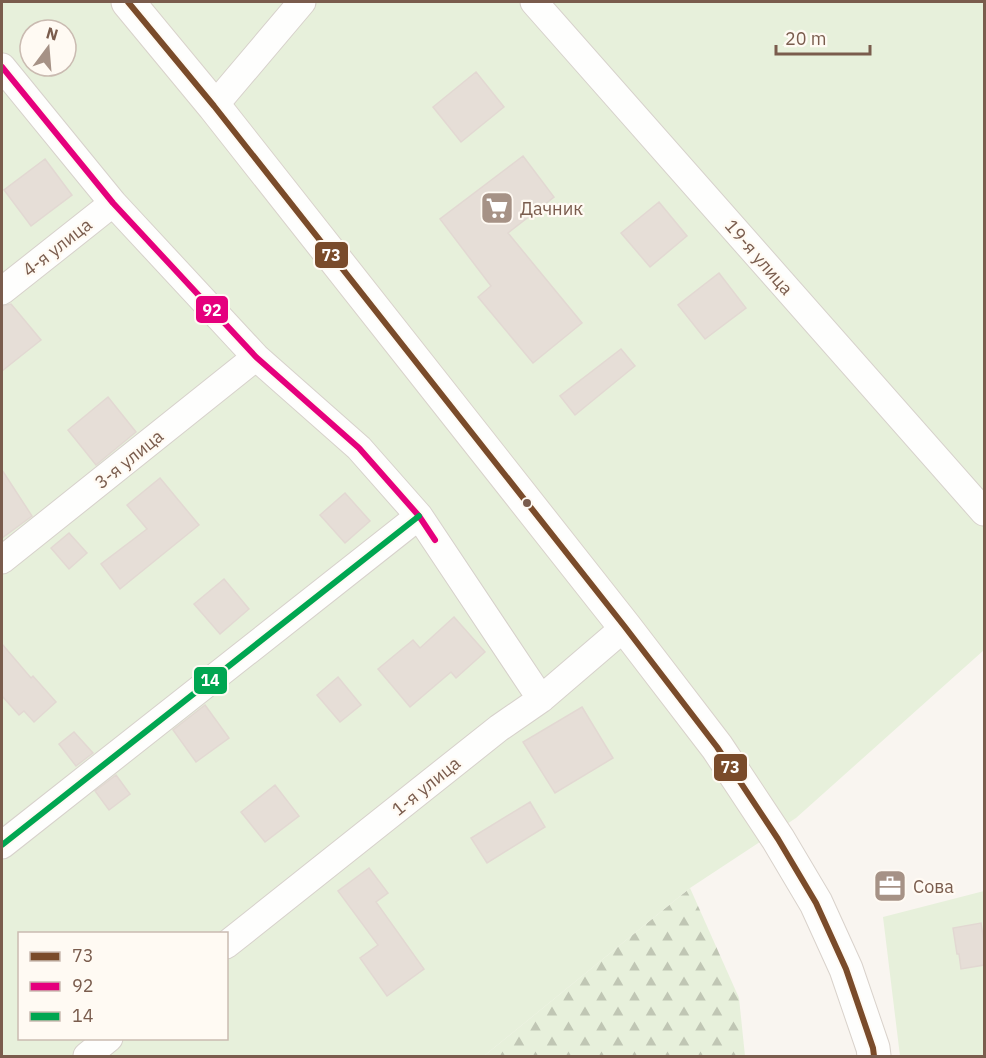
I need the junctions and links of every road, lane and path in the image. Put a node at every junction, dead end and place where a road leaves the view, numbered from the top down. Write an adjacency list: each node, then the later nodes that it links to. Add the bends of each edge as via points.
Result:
1 (128, 2): 5 (street)
2 (303, 2): 5 (street)
3 (534, 2): 9 (street, 19-я улица)
4 (2, 67): 6 (street)
5 (214, 106): 12 (street)
6 (113, 203): 7 (street, 4-я улица); 8 (street)
7 (2, 291)
8 (256, 357): 10 (street, via 359,448); 11 (street, 3-я улица)
9 (984, 512)
10 (419, 516): 13 (street); 14 (street)
11 (2, 560)
12 (625, 627): 13 (street, 1-я улица); 18 (street, via 717,747 816,903 846,969)
13 (541, 699): 15 (street, 1-я улица)
14 (2, 845)
15 (228, 943)
16 (107, 1040): 17 (street)
17 (87, 1056)
18 (874, 1056)

